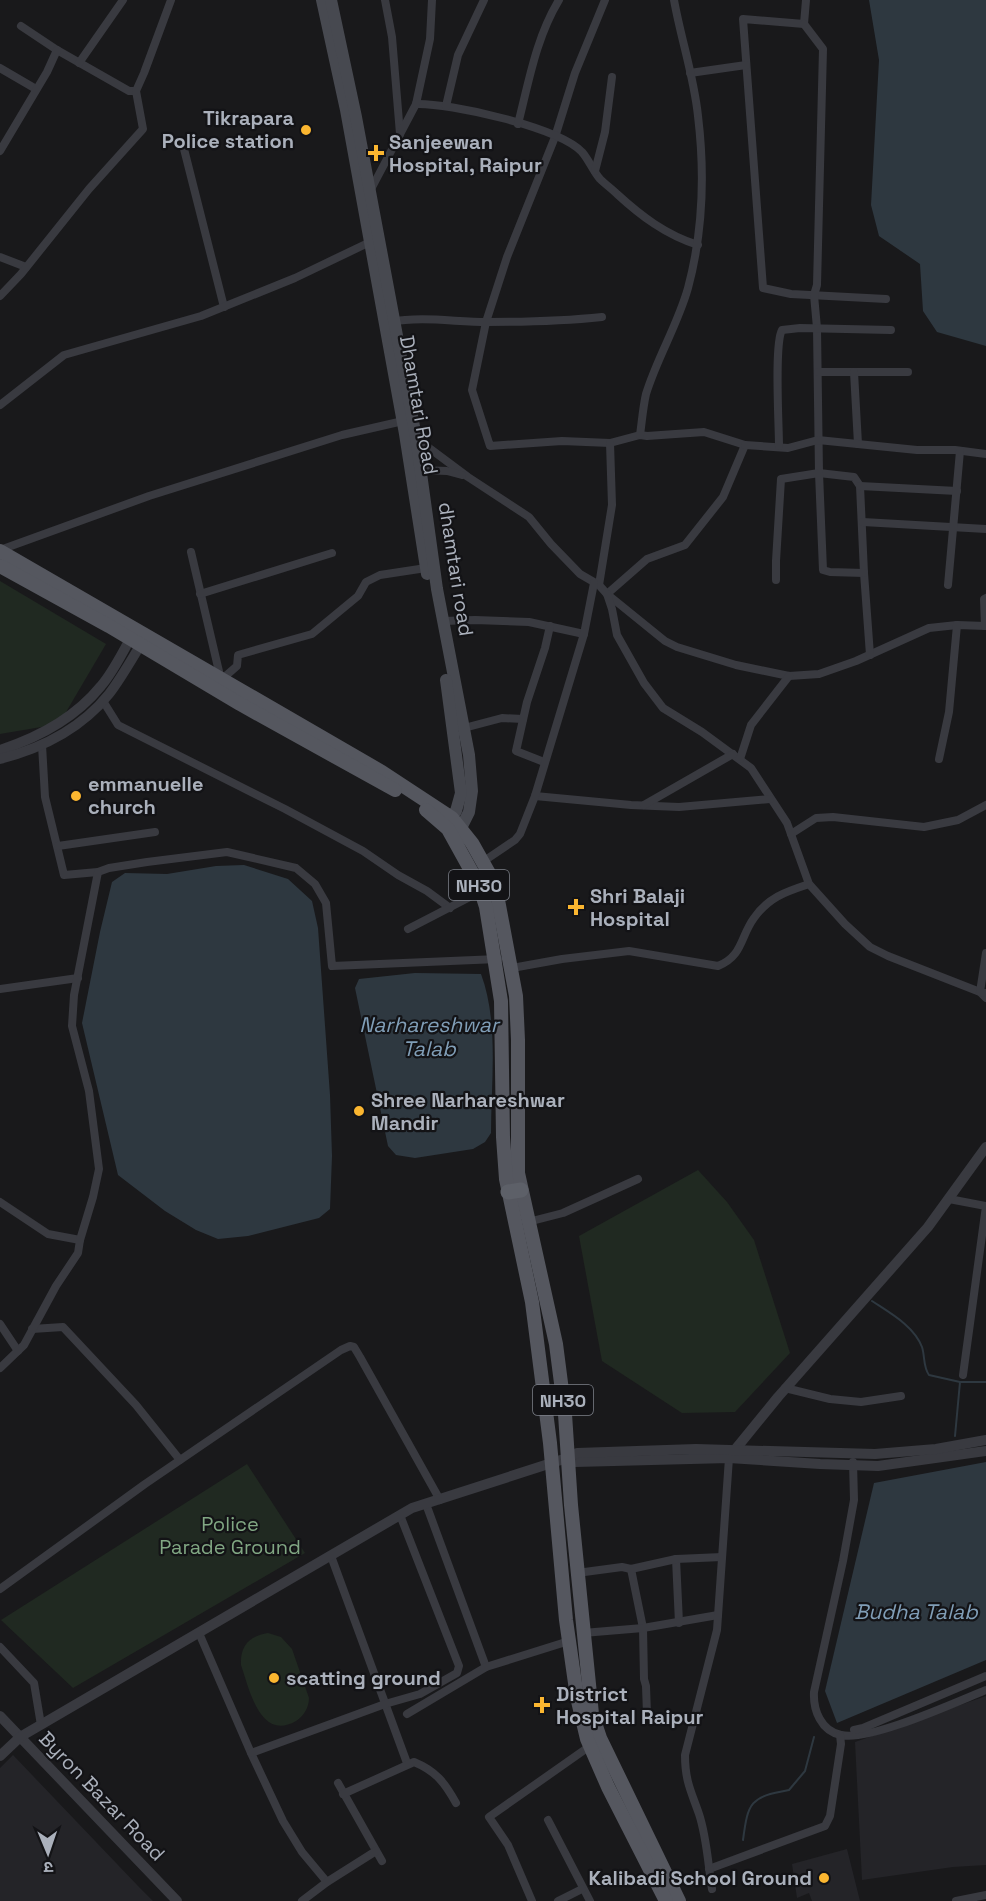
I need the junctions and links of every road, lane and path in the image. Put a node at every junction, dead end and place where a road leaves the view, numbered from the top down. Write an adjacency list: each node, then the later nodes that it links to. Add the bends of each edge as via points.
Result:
1 (123, 0): 15 (street)
2 (171, 0): 21 (street)
3 (322, 0): 30 (main road, Dhamtari Road)
4 (332, 0): 30 (main road, dhamtari road)
5 (385, 0): 25 (street)
6 (432, 0): 22 (street, via 430,39)
7 (484, 0): 23 (street, via 458,55)
8 (559, 0): 24 (street, via 536,49)
9 (605, 0): 26 (street, via 575,73)
10 (674, 0): 18 (street)
11 (806, 0): 12 (street)
12 (804, 24): 16 (street, via 743,19); 35 (street, via 823,49 817,285)
13 (21, 26): 14 (street)
14 (57, 50): 15 (street); 20 (street)
15 (79, 63): 21 (street, via 129,91)
16 (746, 65): 18 (street); 35 (street, via 763,288)
17 (0, 68): 20 (street)
18 (690, 73): 32 (street, via 702,156)
19 (612, 77): 29 (street)
20 (36, 89): 27 (street)
21 (136, 91): 34 (street, via 143,129)
22 (416, 104): 23 (street); 25 (street)
23 (446, 106): 24 (street)
24 (518, 124): 26 (street)
25 (400, 134): 30 (street)
26 (555, 137): 29 (street, via 581,151); 41 (street, via 507,257)
27 (1, 148)
28 (184, 150): 38 (street)
29 (595, 171): 32 (street, via 649,222)
30 (366, 193): 31 (main road, Dhamtari Road); 40 (main road, dhamtari road)
31 (370, 242): 38 (street); 40 (main road, Dhamtari Road)
32 (698, 245): 50 (street, via 687,288 646,395)
33 (0, 257): 34 (street)
34 (26, 267): 36 (street)
35 (813, 295): 37 (street); 42 (street)
36 (0, 296)
37 (885, 298)
38 (224, 307): 47 (street, via 64,355)
39 (602, 317): 41 (street)
40 (389, 322): 41 (street); 48 (main road, Dhamtari Road); 49 (main road, dhamtari road)
41 (486, 322): 52 (street, via 472,390 490,446 562,441)
42 (818, 328): 43 (street); 44 (street); 55 (street, via 788,328 780,332)
43 (891, 330)
44 (818, 372): 45 (street); 51 (street)
45 (854, 372): 46 (street); 53 (street)
46 (908, 372)
47 (0, 405)
48 (403, 421): 49 (main road, Dhamtari Road); 66 (street, via 342,435 149,496)
49 (411, 435): 58 (main road, dhamtari road); 60 (street); 70 (main road, Dhamtari Road)
50 (640, 435): 52 (street); 54 (street, via 704,432)
51 (818, 440): 53 (street); 55 (street, via 788,448); 59 (street)
52 (610, 443): 73 (street, via 612,505)
53 (858, 444): 56 (street)
54 (745, 445): 55 (street); 76 (street, via 723,497 685,545 647,559)
55 (779, 446)
56 (960, 451): 57 (street); 62 (street)
57 (986, 454)
58 (421, 470): 60 (street); 78 (main road, dhamtari road)
59 (819, 473): 61 (street, via 854,477); 71 (street, via 823,570); 72 (street, via 781,479)
60 (468, 477): 73 (street, via 529,517 580,574)
61 (860, 486): 62 (street); 63 (street)
62 (957, 491): 64 (street)
63 (863, 522): 64 (street); 71 (street)
64 (953, 527): 65 (street); 74 (street)
65 (986, 530)
66 (0, 550): 83 (main road, NH30)
67 (191, 552): 75 (street)
68 (332, 553): 75 (street)
69 (0, 566): 83 (main road, NH30)
70 (426, 568): 86 (street, via 380,575 366,582 358,596 312,634 238,655 237,666); 100 (main road, Dhamtari Road, via 461,784)
71 (864, 573): 84 (street)
72 (776, 580)
73 (596, 584): 76 (street); 82 (street)
74 (948, 585)
75 (200, 594): 86 (street)
76 (607, 594): 85 (street, via 677,647); 92 (street, via 622,646 663,708)
77 (986, 598): 81 (street)
78 (443, 621): 80 (street, via 529,622); 89 (main road, dhamtari road)
79 (957, 625): 81 (street); 84 (street, via 929,628); 94 (street, via 949,712)
80 (550, 626): 82 (street); 88 (street)
81 (985, 626)
82 (584, 634): 95 (street)
83 (138, 638): 86 (main road, NH30); 87 (street); 91 (street, via 78,710 39,735); 100 (main road, NH30, via 240,704)
84 (870, 655): 85 (street, via 819,674)
85 (789, 676): 92 (street, via 751,725)
86 (221, 680): 100 (main road, NH30, via 382,772)
87 (103, 701): 90 (street, via 74,728); 109 (street, via 118,725 353,846)
88 (523, 719): 89 (street, via 502,718); 95 (street, via 516,751)
89 (464, 728): 100 (main road, dhamtari road, via 472,791 469,812)
90 (42, 745): 93 (street); 103 (street, via 45,797)
91 (0, 750)
92 (737, 756): 97 (street, via 751,768); 98 (street)
93 (0, 759)
94 (939, 759)
95 (544, 762): 96 (street)
96 (534, 796): 98 (street); 104 (street, via 520,834)
97 (770, 799): 98 (street, via 679,807); 102 (street)
98 (643, 805)
99 (986, 805): 102 (street, via 958,820 924,827 833,817 816,818)
100 (453, 827): 104 (main road, NH30)
101 (155, 832): 103 (street)
102 (791, 834): 107 (street)
103 (58, 846): 105 (street, via 64,875)
104 (477, 865): 106 (main road, NH30); 108 (main road, NH30)
105 (98, 872): 112 (street, via 227,852 296,868 315,884 326,903 332,966); 114 (street)
106 (495, 884): 108 (street); 113 (main road, NH30)
107 (809, 884): 113 (street, via 777,895 753,919 729,961 718,966 629,951); 116 (street, via 870,947)
108 (481, 891): 109 (street); 112 (main road, NH30)
109 (450, 908): 110 (street)
110 (408, 929)
111 (986, 953): 116 (street)
112 (495, 960): 113 (street); 119 (main road, NH30, via 501,1001 503,1137)
113 (511, 964): 119 (main road, NH30, via 518,1029)
114 (78, 978): 115 (street); 123 (street, via 72,1026 88,1091 99,1169)
115 (0, 989)
116 (984, 995)
117 (986, 1147): 120 (street)
118 (638, 1179): 122 (street, via 564,1213)
119 (515, 1191): 122 (main road, NH30); 137 (main road, NH30)
120 (949, 1199): 128 (street, via 986,1206); 129 (street)
121 (0, 1202): 123 (street, via 48,1234)
122 (528, 1222): 134 (main road, NH30, via 556,1344)
123 (80, 1240): 125 (street, via 78,1254)
124 (0, 1324): 126 (street)
125 (32, 1329): 126 (street); 136 (street, via 63,1327 136,1405)
126 (18, 1351): 127 (street)
127 (0, 1368)
128 (963, 1375)
129 (785, 1388): 130 (street, via 861,1402); 133 (street)
130 (901, 1396)
131 (986, 1440): 135 (street)
132 (986, 1451): 135 (street, via 878,1466)
133 (732, 1453): 134 (street, via 575,1462); 135 (street); 142 (street)
134 (567, 1458): 137 (street); 145 (main road, NH30)
135 (853, 1459): 162 (street, via 854,1500 849,1531 814,1692 813,1704)
136 (180, 1460): 138 (street, via 350,1346); 146 (street)
137 (552, 1462): 138 (street); 152 (main road, NH30)
138 (440, 1500): 139 (street)
139 (426, 1504): 140 (street); 154 (street)
140 (400, 1515): 141 (street); 157 (street, via 459,1666 448,1680 420,1694)
141 (331, 1556): 150 (street); 157 (street)
142 (722, 1557): 143 (street); 147 (street)
143 (676, 1559): 144 (street); 148 (street)
144 (631, 1569): 145 (street); 149 (street)
145 (577, 1573): 151 (main road, NH30)
146 (0, 1588)
147 (718, 1615): 148 (street); 175 (street, via 685,1755)
148 (679, 1623): 149 (street)
149 (642, 1628): 151 (street); 159 (street)
150 (199, 1633): 161 (street); 166 (street)
151 (583, 1633): 186 (main road, NH30, via 592,1714 600,1738)
152 (569, 1641): 154 (street); 165 (main road, NH30, via 577,1697)
153 (0, 1647): 161 (street, via 34,1683)
154 (486, 1667): 158 (street)
155 (986, 1676): 162 (street, via 863,1728)
156 (986, 1690): 163 (street, via 870,1733)
157 (385, 1704): 166 (street); 168 (street)
158 (407, 1714)
159 (647, 1714)
160 (0, 1716): 164 (street, Byron Bazar Road)
161 (41, 1725): 164 (street)
162 (827, 1728): 163 (street)
163 (840, 1735): 175 (street, via 830,1816 825,1826)
164 (20, 1737): 167 (street); 180 (street, Byron Bazar Road)
165 (590, 1746): 182 (street, via 489,1817 508,1845); 185 (main road, NH30)
166 (251, 1753): 176 (street, via 283,1821)
167 (0, 1756)
168 (407, 1763): 170 (street); 171 (street, via 414,1762 436,1773)
169 (338, 1783): 170 (street)
170 (343, 1794): 173 (street)
171 (456, 1803)
172 (549, 1820): 177 (street)
173 (376, 1851): 174 (street); 176 (street)
174 (382, 1861)
175 (709, 1869): 178 (street)
176 (327, 1882): 181 (street)
177 (582, 1889): 183 (street); 184 (street)
178 (712, 1889)
179 (986, 1895): 187 (street)
180 (177, 1901)
181 (302, 1901)
182 (532, 1901)
183 (558, 1901)
184 (590, 1901)
185 (666, 1901)
186 (680, 1901)
187 (956, 1901)

